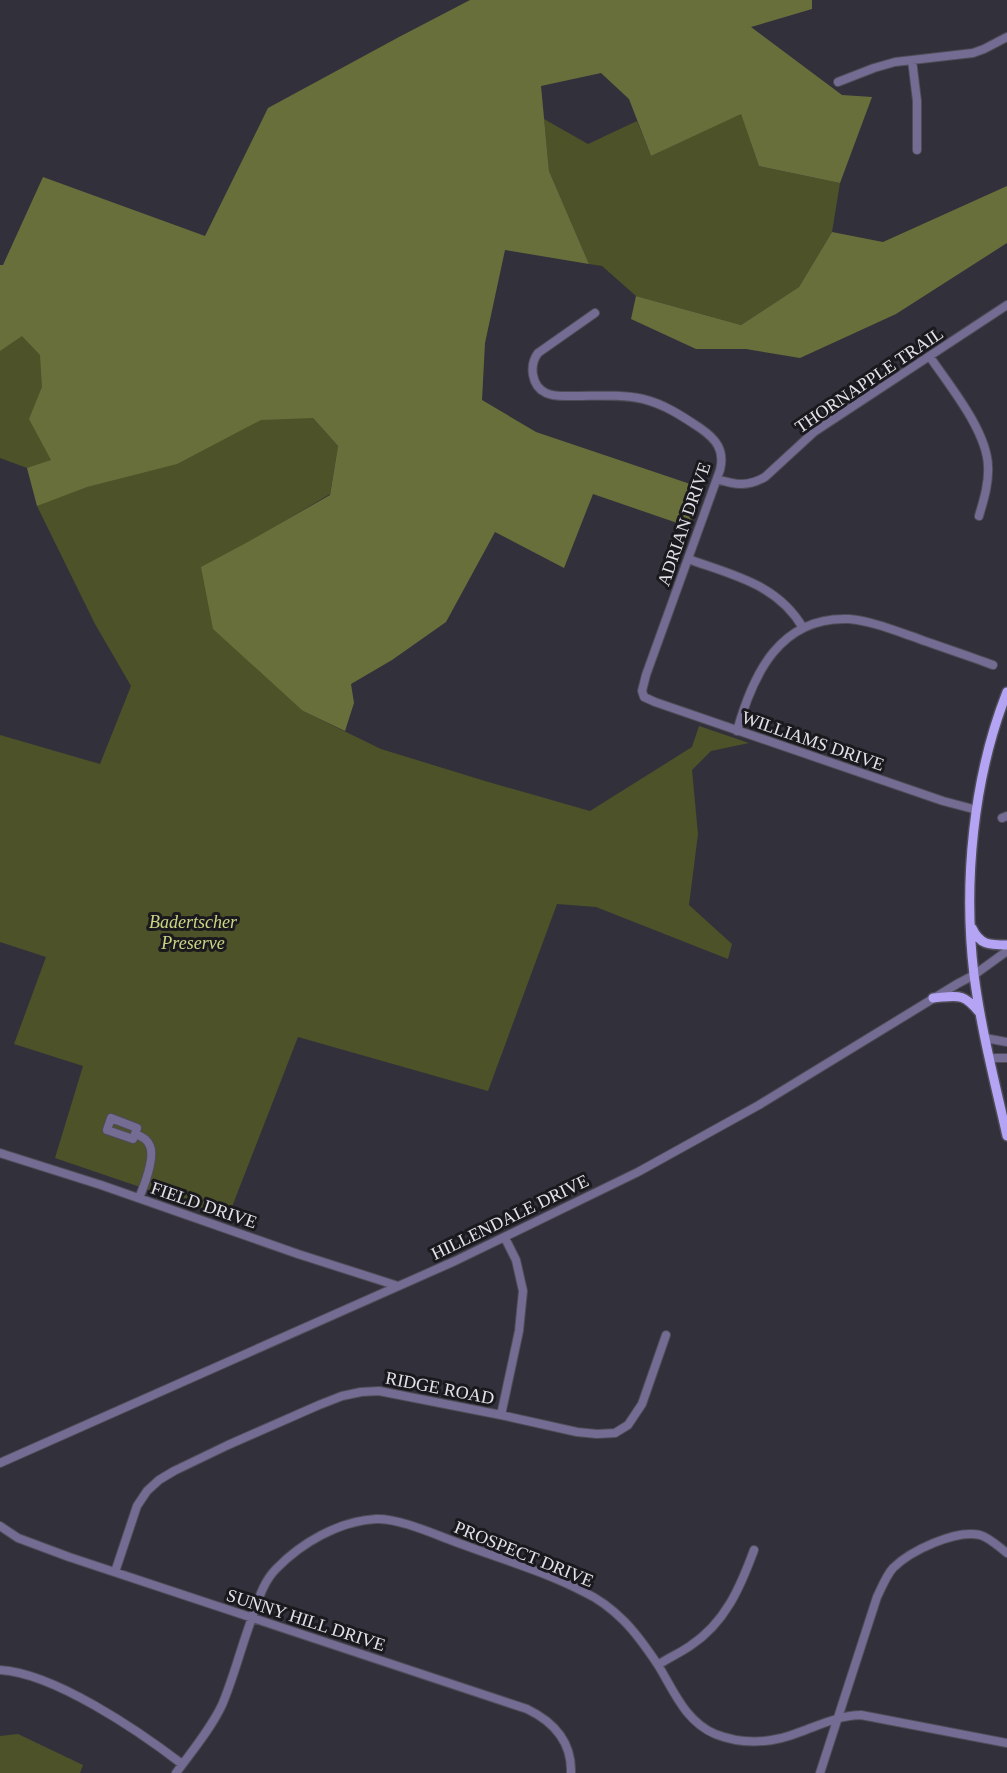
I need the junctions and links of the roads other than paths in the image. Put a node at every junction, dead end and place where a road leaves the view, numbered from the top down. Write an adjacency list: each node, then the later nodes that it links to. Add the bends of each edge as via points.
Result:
1 (1007, 37): 2 (street, via 973,53)
2 (912, 60): 3 (street, via 874,68); 4 (street)
3 (838, 82)
4 (917, 150)
5 (1007, 305): 7 (street, THORNAPPLE TRAIL)
6 (595, 313): 8 (street, ADRIAN DRIVE, via 538,353 533,370 536,384 550,394 628,397 666,407 715,440 722,455)
7 (930, 357): 8 (street, THORNAPPLE TRAIL, via 814,432 757,482 738,485); 9 (street, via 973,423 988,457)
8 (717, 479): 10 (street, ADRIAN DRIVE)
9 (979, 516)
10 (688, 559): 11 (street, via 769,591 790,610); 14 (street, ADRIAN DRIVE, via 645,675)
11 (802, 628): 12 (street, via 838,619 861,621); 15 (street, via 764,664)
12 (993, 665)
13 (1007, 692): 16 (main road, via 989,750)
14 (642, 694): 15 (street, WILLIAMS DRIVE)
15 (737, 731): 16 (street, WILLIAMS DRIVE)
16 (977, 810): 17 (main road)
17 (970, 925): 18 (main road, via 983,942); 20 (main road)
18 (1007, 945)
19 (1007, 951): 20 (street, HILLENDALE DRIVE)
20 (974, 975): 21 (street, HILLENDALE DRIVE); 22 (main road)
21 (933, 998): 22 (main road, via 963,997); 31 (street, HILLENDALE DRIVE, via 732,1120)
22 (980, 1013): 23 (main road)
23 (985, 1038): 24 (street); 25 (main road)
24 (1007, 1042)
25 (990, 1058): 26 (street); 28 (main road)
26 (1007, 1058)
27 (135, 1134): 30 (street, via 150,1145 152,1158)
28 (1007, 1136)
29 (0, 1153): 30 (street, FIELD DRIVE)
30 (140, 1198): 32 (street, FIELD DRIVE)
31 (505, 1238): 32 (street, HILLENDALE DRIVE); 34 (street, via 516,1260 523,1291 519,1331)
32 (398, 1286): 35 (street, HILLENDALE DRIVE)
33 (666, 1335): 34 (street, RIDGE ROAD, via 642,1404 622,1430 588,1433)
34 (501, 1415): 39 (street, RIDGE ROAD, via 379,1391 342,1396 319,1405 159,1480 137,1506)
35 (0, 1464)
36 (0, 1526): 39 (street, SUNNY HILL DRIVE, via 30,1543)
37 (754, 1550): 41 (street, via 735,1597 721,1617 692,1645)
38 (1007, 1553): 43 (street, via 984,1537 963,1534 922,1549 894,1567 877,1597)
39 (115, 1572): 40 (street, SUNNY HILL DRIVE)
40 (252, 1618): 41 (street, PROSPECT DRIVE, via 272,1574 294,1552 333,1530 362,1521 386,1520 585,1592 625,1622); 45 (street, PROSPECT DRIVE, via 221,1707); 47 (street, SUNNY HILL DRIVE, via 536,1713 560,1733 569,1753)
41 (658, 1665): 43 (street, PROSPECT DRIVE, via 691,1717 706,1729 729,1738 769,1741)
42 (0, 1670): 45 (street, via 32,1676 86,1701)
43 (837, 1718): 44 (street, PROSPECT DRIVE, via 881,1718); 48 (street)
44 (1007, 1743)
45 (182, 1764): 46 (street, PROSPECT DRIVE)
46 (176, 1773)
47 (571, 1773)
48 (820, 1773)

